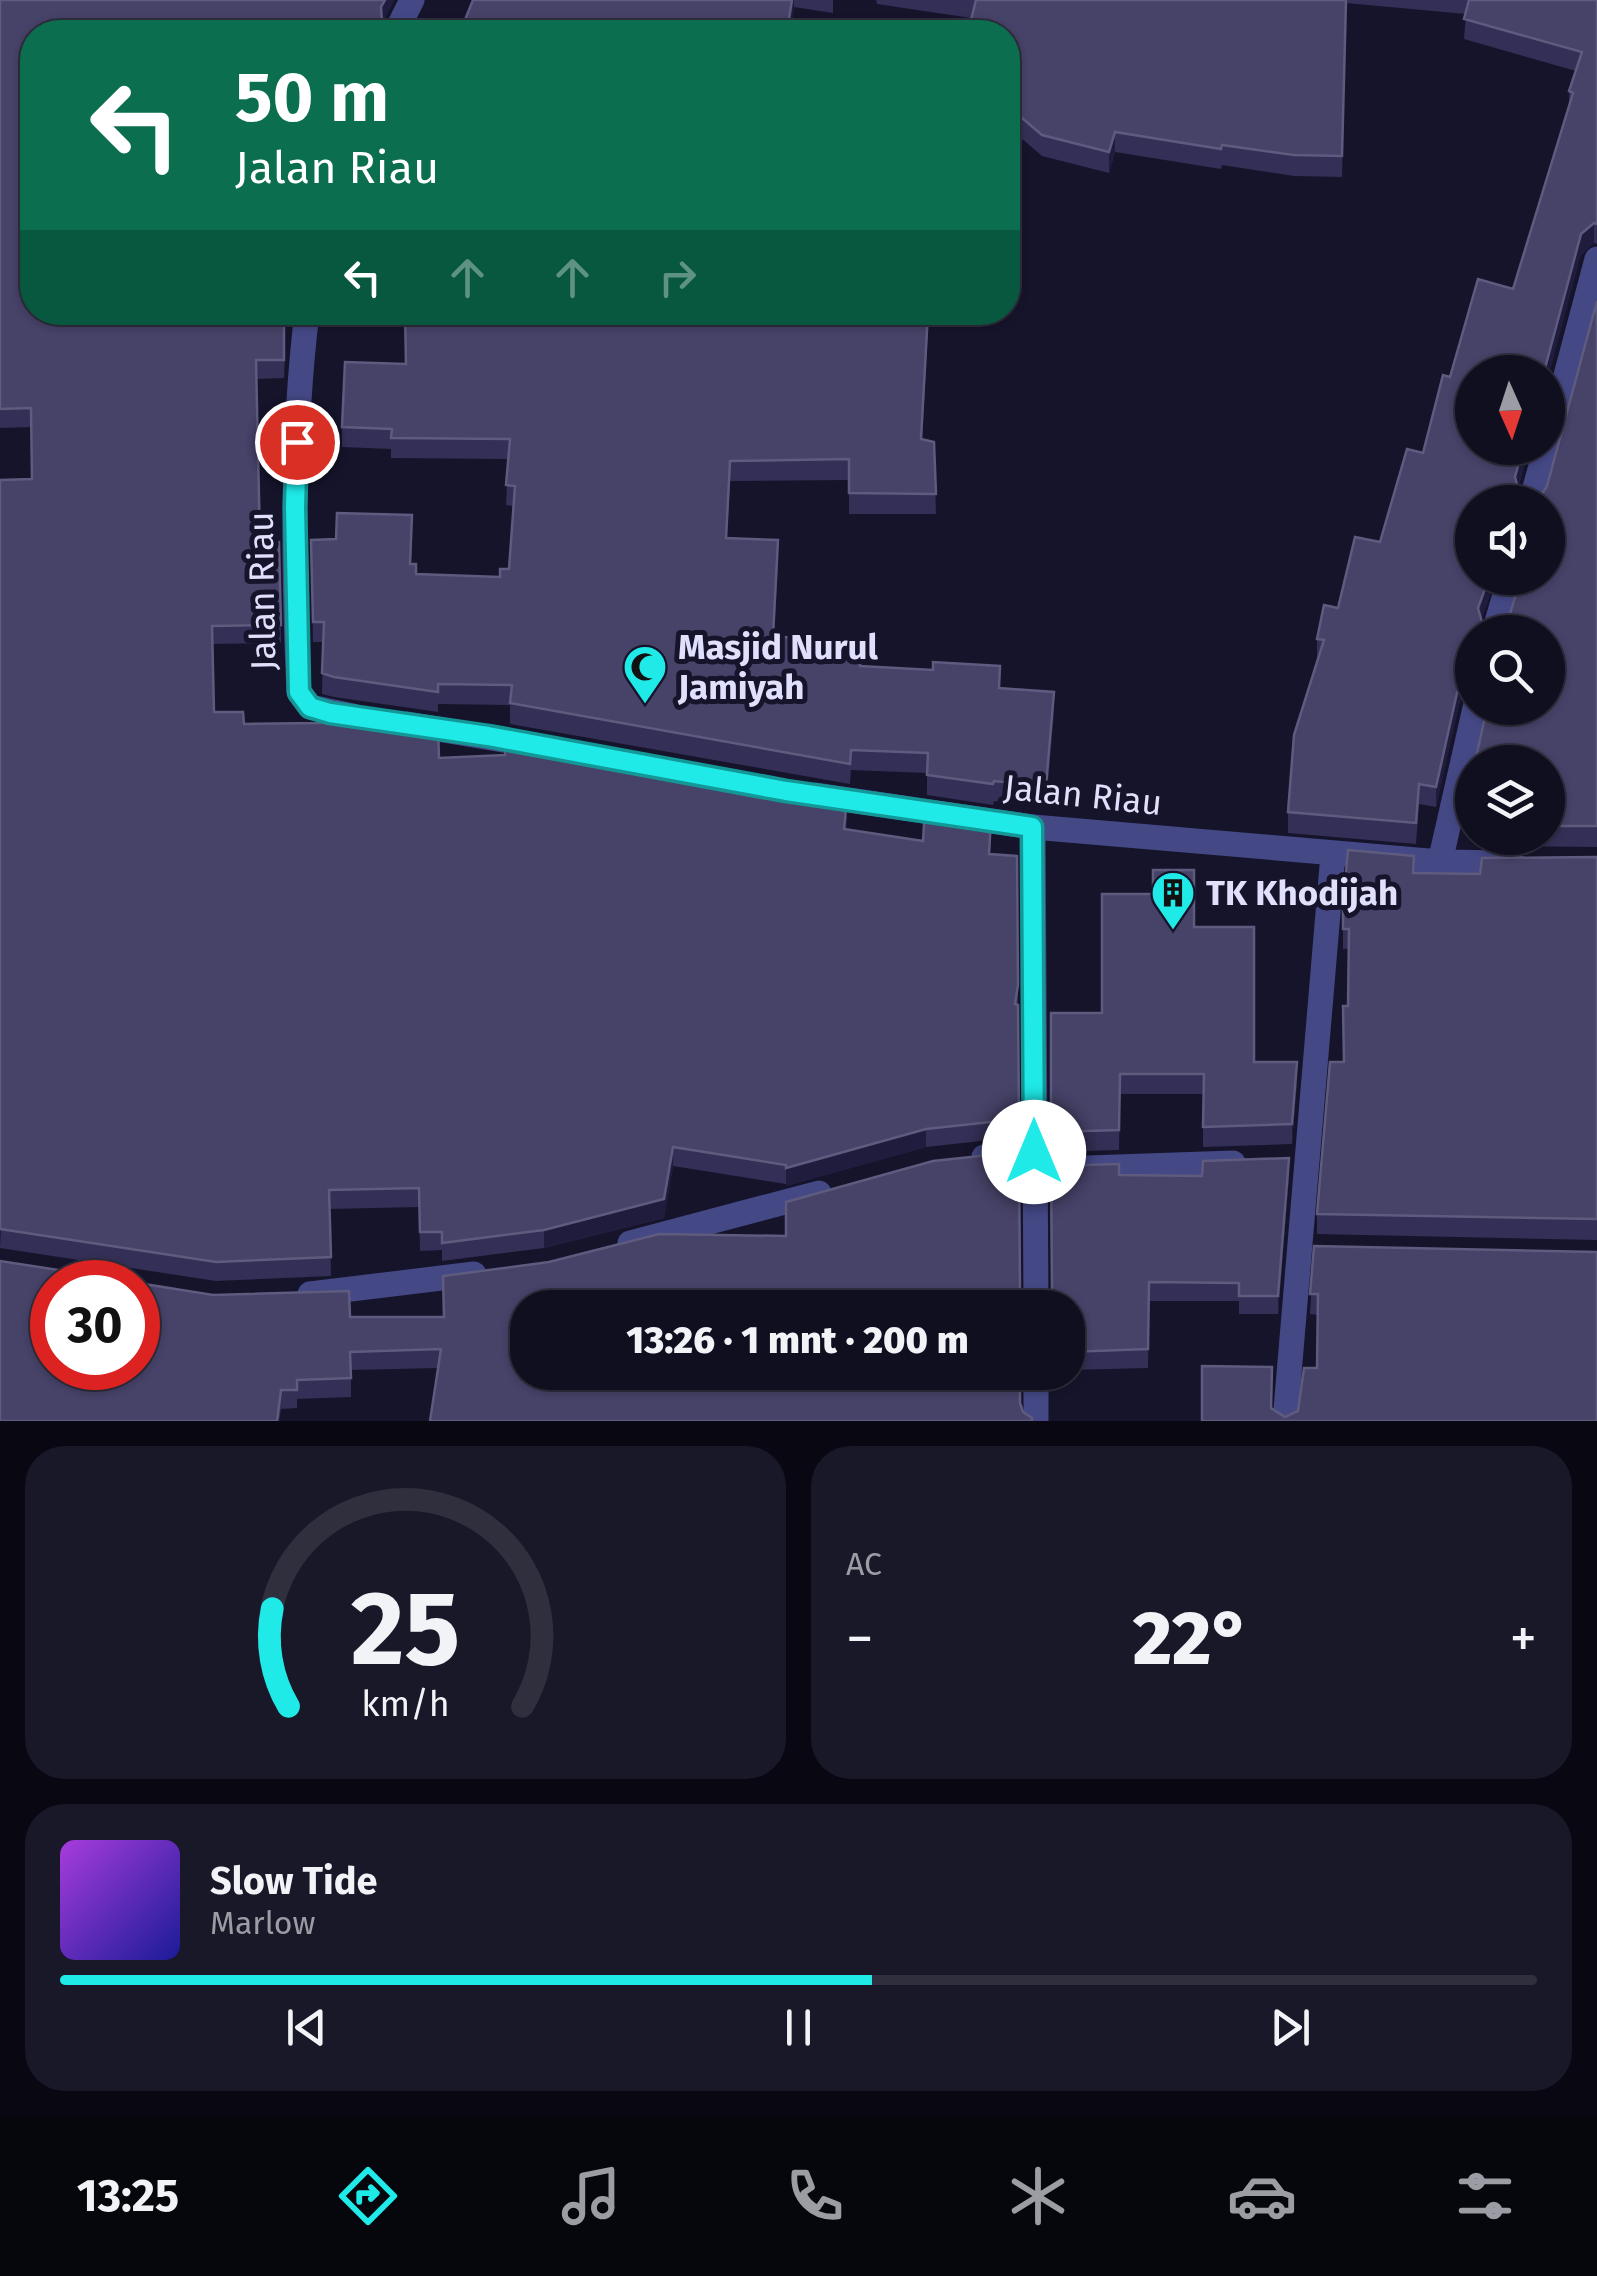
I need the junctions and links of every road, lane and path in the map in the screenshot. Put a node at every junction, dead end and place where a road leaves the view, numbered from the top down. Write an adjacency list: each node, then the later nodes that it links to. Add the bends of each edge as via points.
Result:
1 (1597, 259): 3 (street)
2 (305, 325): 5 (street, Jalan Riau, via 295,507 299,692 320,711)
3 (1565, 378)
4 (1470, 725): 9 (street)
5 (563, 750)
6 (786, 791): 7 (street, Jalan Riau)
7 (1032, 827): 8 (street, Jalan Riau); 12 (street)
8 (1333, 854): 9 (street, Jalan Riau); 21 (street, via 1298,1160 1311,1250)
9 (1440, 862): 10 (street, Jalan Riau)
10 (1540, 863)
11 (957, 1160): 12 (street)
12 (1035, 1160): 13 (street); 17 (street)
13 (1249, 1162)
14 (851, 1184): 15 (street)
15 (600, 1251)
16 (501, 1270): 18 (street)
17 (1036, 1290)
18 (286, 1295)
19 (1036, 1390): 20 (street)
20 (1036, 1421)
21 (1285, 1421)

